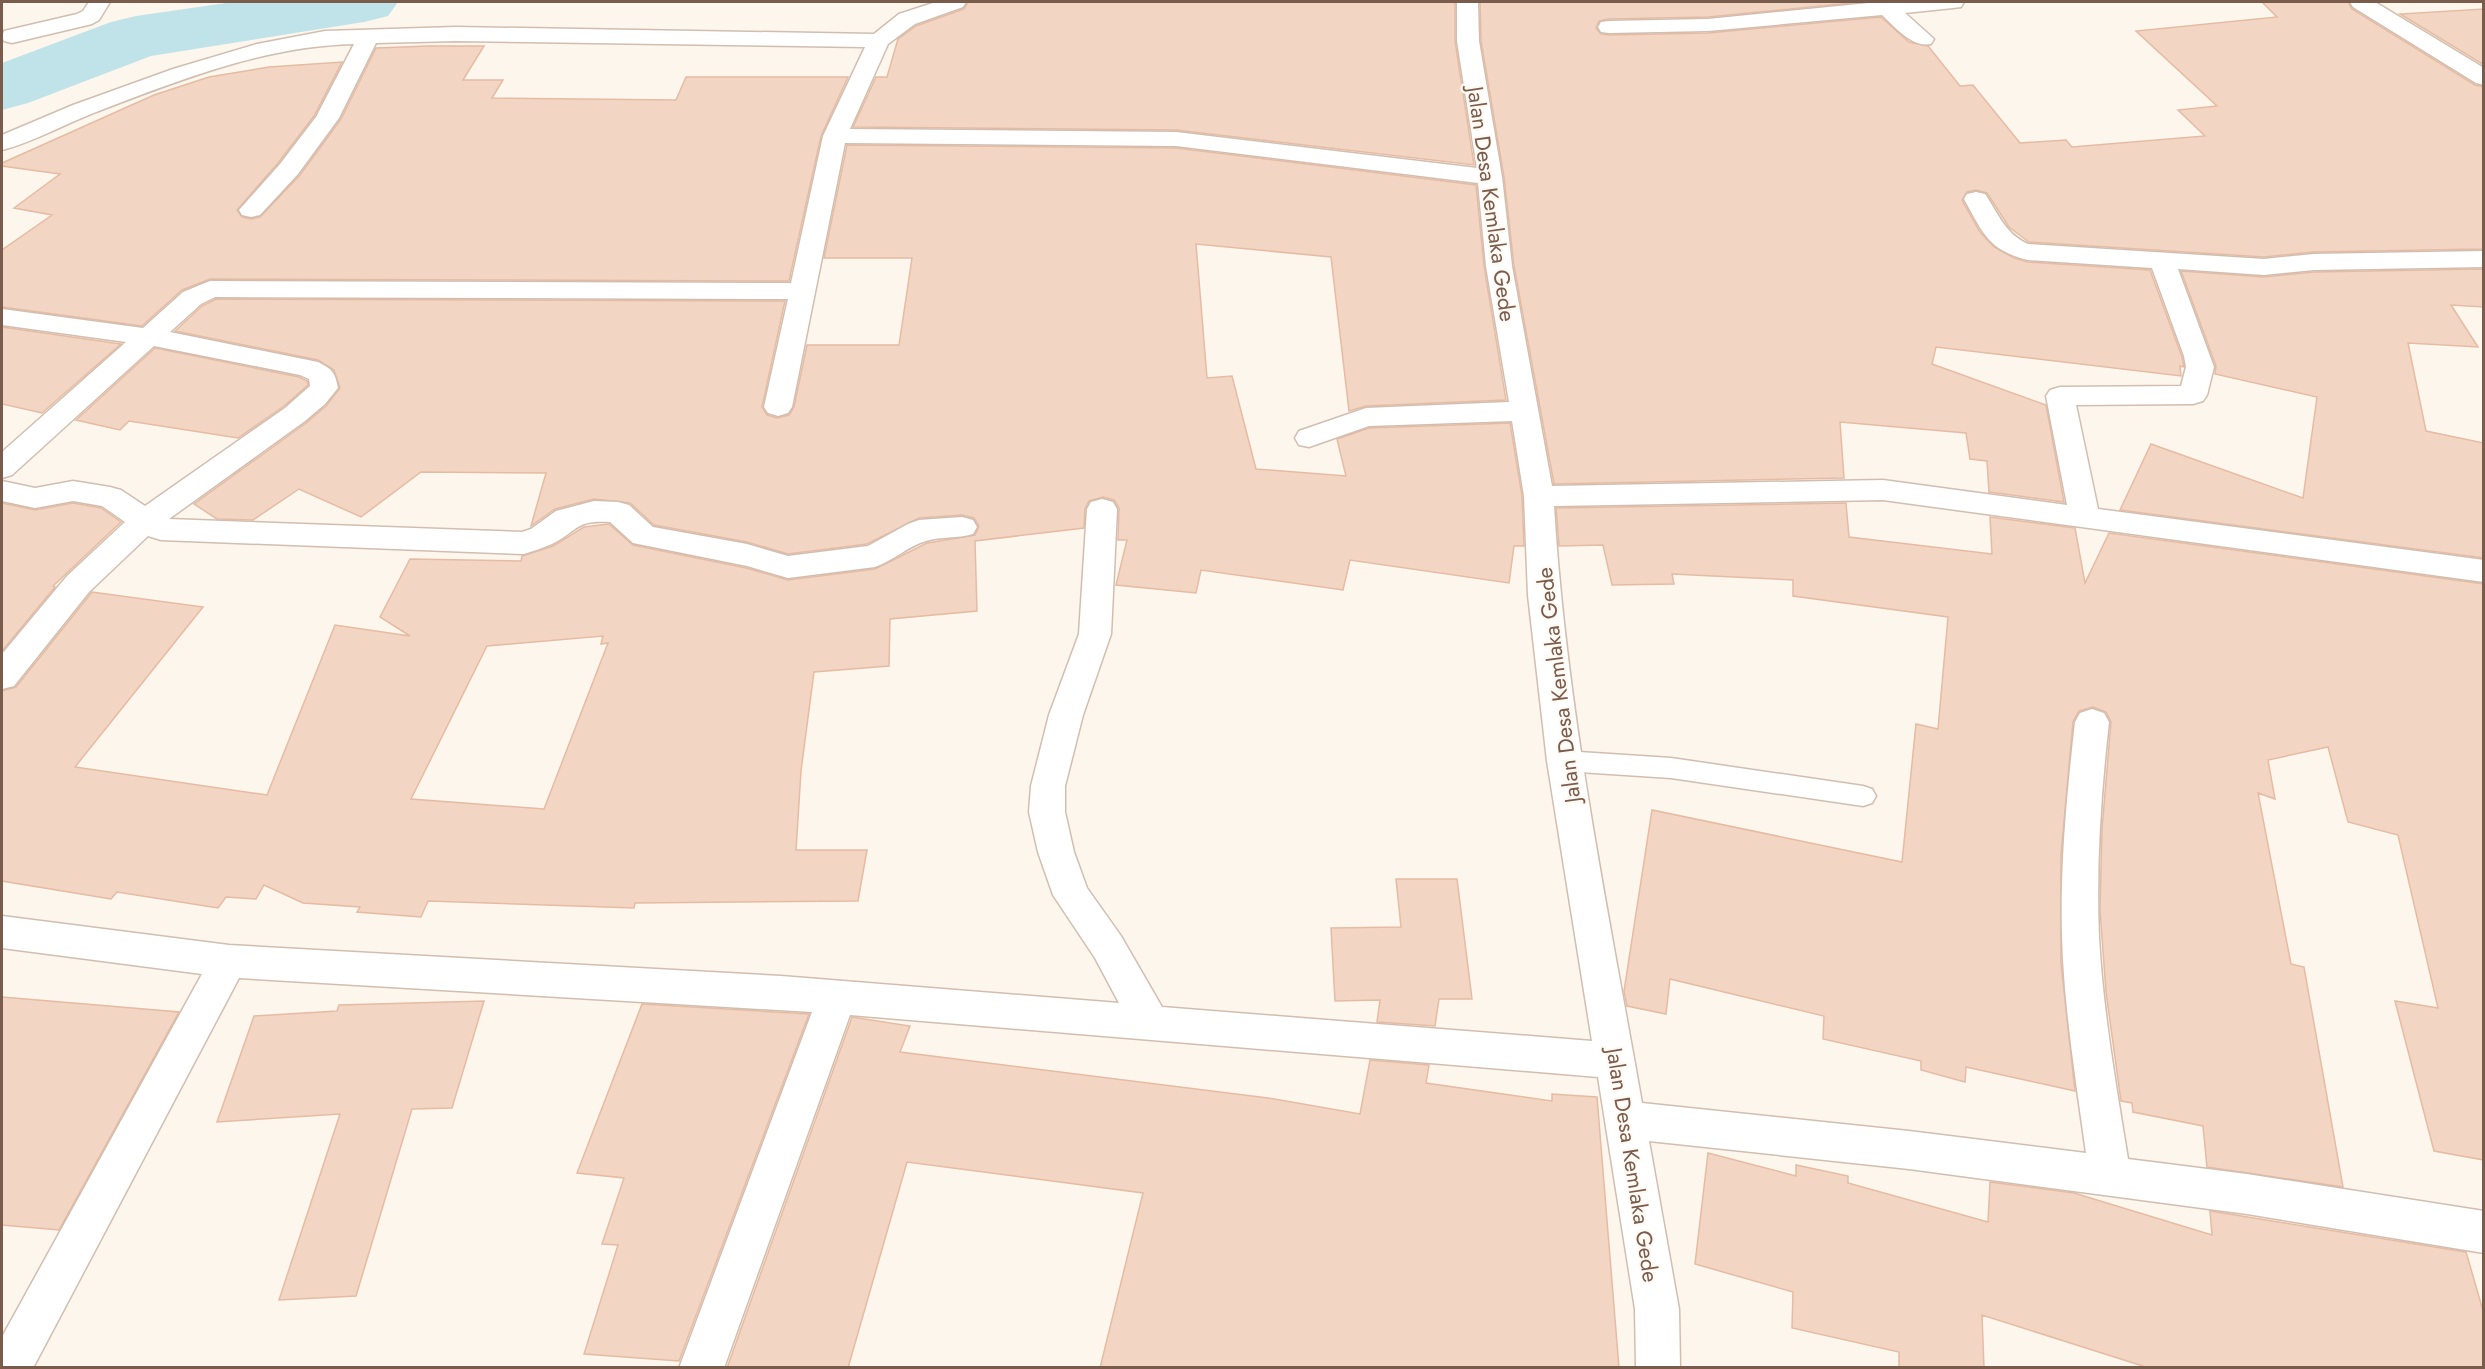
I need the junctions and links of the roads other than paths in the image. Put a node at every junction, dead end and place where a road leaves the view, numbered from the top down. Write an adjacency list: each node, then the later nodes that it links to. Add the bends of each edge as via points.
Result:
1 (99, 2): 8 (street, via 84,20)
2 (955, 2): 11 (street, via 907,19)
3 (1468, 2): 15 (street, Jalan Desa Kemlaka Gede, via 1468,41)
4 (1953, 2): 6 (street)
5 (2361, 2): 12 (street)
6 (1883, 5): 7 (street, via 1708,26); 10 (street)
7 (1609, 27)
8 (12, 36)
9 (368, 37): 11 (street, via 456,34); 14 (street, via 325,38 264,49 181,74); 17 (street, via 327,118 289,169)
10 (1923, 39)
11 (879, 41): 13 (street)
12 (2484, 78)
13 (836, 135): 15 (street, via 1176,139); 20 (street)
14 (2, 143)
15 (1490, 177): 24 (street, Jalan Desa Kemlaka Gede, via 1499,266)
16 (1976, 199): 19 (street, via 2000,237 2013,249)
17 (250, 210)
18 (2484, 259): 19 (street, via 2314,262 2264,267)
19 (2162, 261): 30 (street, via 2200,367 2193,395 2060,396)
20 (803, 291): 22 (street, via 210,289 192,298); 23 (street)
21 (2, 316): 22 (street)
22 (150, 337): 26 (street); 31 (street, via 308,368 322,375 324,388 308,406)
23 (778, 407)
24 (1524, 411): 25 (street, via 1366,417); 28 (street, Jalan Desa Kemlaka Gede)
25 (1309, 438)
26 (2, 468)
27 (2, 491): 31 (street, via 35,498 73,491 110,497 133,511)
28 (1539, 496): 30 (street, via 1883,490); 36 (street, Jalan Desa Kemlaka Gede, via 1544,594)
29 (1102, 508): 41 (street, via 1095,634 1066,716 1048,786 1047,812 1071,895 1108,947)
30 (2085, 517): 33 (street)
31 (143, 524): 32 (street, via 161,529 524,543 567,518 594,511 618,512 644,536 747,555 788,567 875,556 919,531); 34 (street, via 96,564 58,605)
32 (962, 527)
33 (2484, 571)
34 (2, 677)
35 (2092, 722): 44 (street, via 2082,807 2079,902 2086,1016)
36 (1564, 761): 37 (lane, via 1671,768); 42 (street, Jalan Desa Kemlaka Gede)
37 (1863, 796)
38 (2, 932): 39 (street)
39 (229, 961): 40 (street); 46 (street)
40 (837, 997): 41 (street); 47 (street)
41 (1151, 1023): 42 (street)
42 (1616, 1062): 43 (street, Jalan Desa Kemlaka Gede)
43 (1626, 1120): 44 (street); 48 (street, Jalan Desa Kemlaka Gede, via 1657,1309)
44 (2110, 1176): 45 (street)
45 (2484, 1232)
46 (9, 1368)
47 (701, 1368)
48 (1658, 1368)

